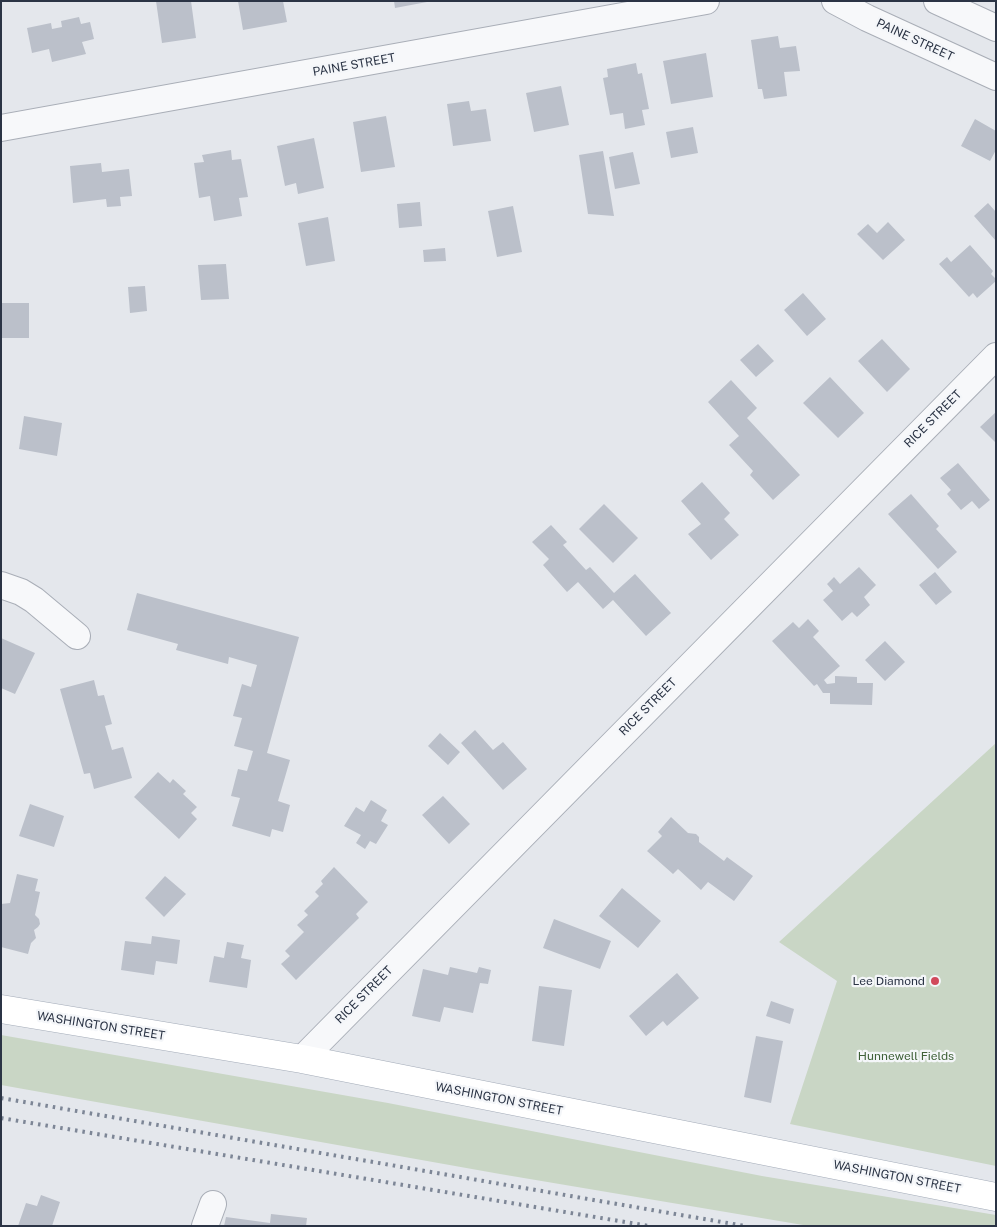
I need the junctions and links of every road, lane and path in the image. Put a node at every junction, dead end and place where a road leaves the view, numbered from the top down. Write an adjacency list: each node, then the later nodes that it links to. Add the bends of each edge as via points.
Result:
1 (706, 1): 6 (street, PAINE STREET)
2 (835, 1): 5 (street, PAINE STREET)
3 (937, 1): 4 (street)
4 (996, 28)
5 (996, 77)
6 (1, 128)
7 (996, 356): 11 (street, RICE STREET)
8 (1, 585): 9 (street, via 34,600)
9 (77, 636)
10 (1, 1010): 11 (main road, WASHINGTON STREET)
11 (302, 1059): 12 (main road, WASHINGTON STREET)
12 (996, 1196)

